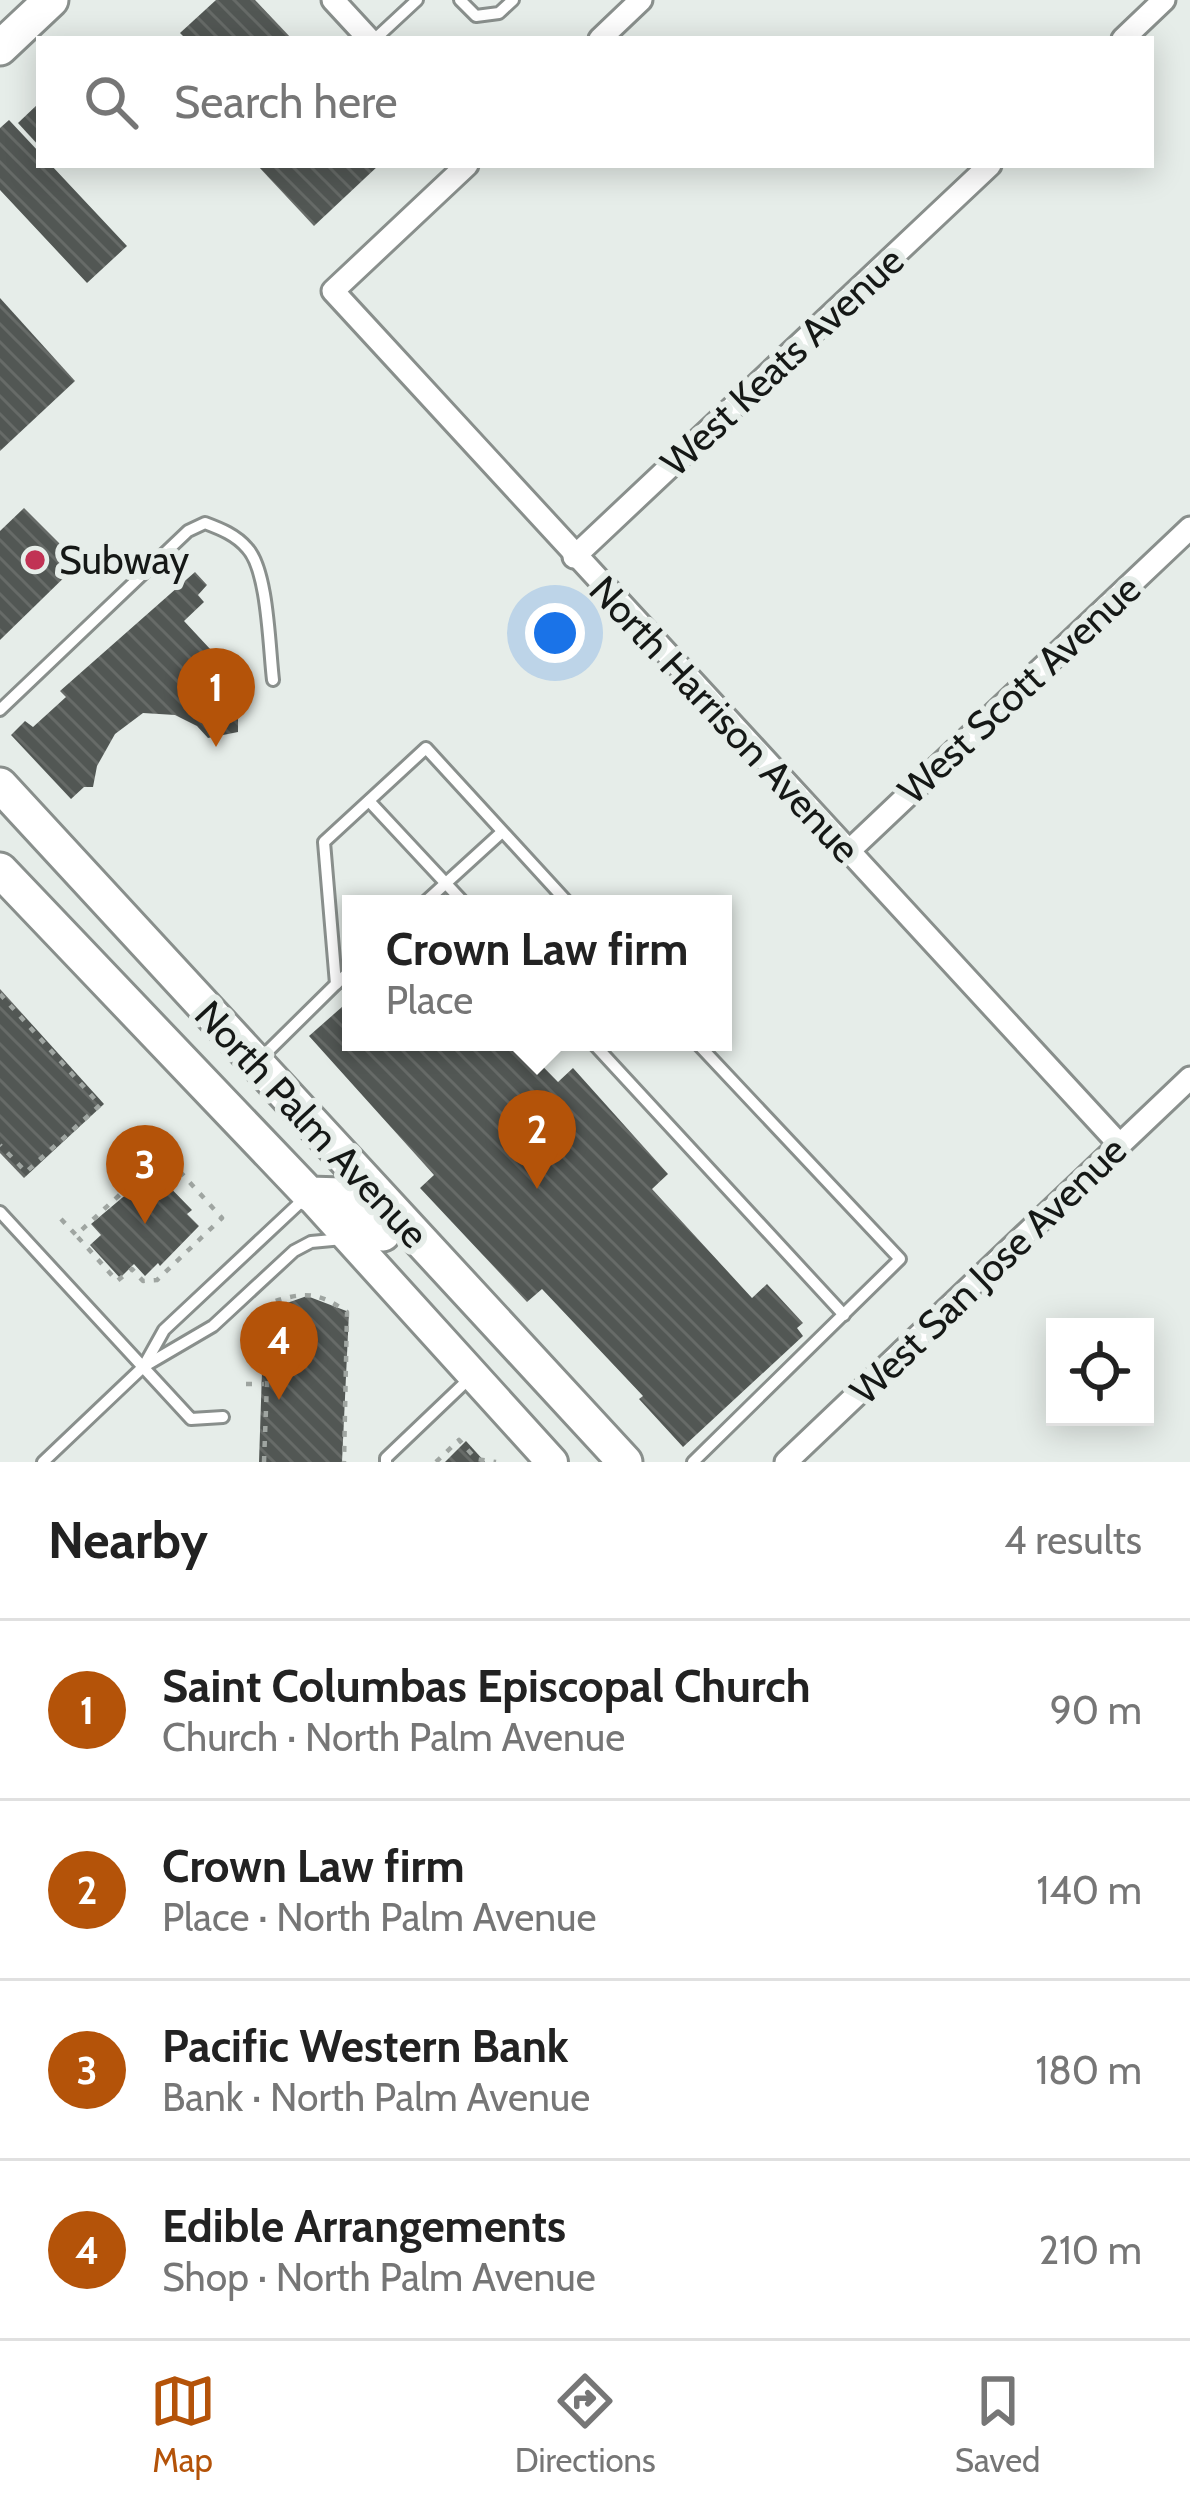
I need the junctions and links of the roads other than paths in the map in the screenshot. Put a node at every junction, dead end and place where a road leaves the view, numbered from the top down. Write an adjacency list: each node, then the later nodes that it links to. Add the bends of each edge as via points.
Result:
1 (51, 0): 12 (main road)
2 (333, 0): 8 (street)
3 (417, 0): 9 (lane)
4 (460, 0): 5 (lane, via 476,16 499,14)
5 (513, 0)
6 (641, 0): 10 (street)
7 (1164, 0): 11 (street)
8 (369, 36)
9 (375, 36)
10 (603, 36)
11 (1126, 36)
12 (0, 48)
13 (464, 168): 16 (street, North Harrison Avenue, via 333,291)
14 (987, 168): 16 (street, West Keats Avenue)
15 (1190, 527): 22 (street, West Scott Avenue)
16 (574, 557): 22 (street, North Harrison Avenue)
17 (273, 680): 18 (lane, via 257,562 228,532 206,524 188,531)
18 (0, 710)
19 (0, 785): 32 (main road, North Palm Avenue)
20 (369, 801): 21 (lane, via 426,748); 24 (lane); 29 (lane, via 324,842)
21 (502, 832): 24 (lane); 27 (lane)
22 (849, 850): 34 (street, North Harrison Avenue)
23 (0, 870): 35 (main road, North Palm Avenue)
24 (446, 884): 25 (lane); 26 (lane)
25 (433, 895)
26 (456, 895)
27 (561, 895)
28 (342, 978): 29 (lane)
29 (336, 984): 32 (lane)
30 (600, 1051): 38 (lane)
31 (704, 1051): 38 (lane, via 900,1258)
32 (256, 1064): 42 (main road, North Palm Avenue)
33 (1190, 1078): 34 (street, West San Jose Avenue)
34 (1120, 1145): 48 (street, West San Jose Avenue)
35 (309, 1194): 37 (main road, North Palm Avenue); 39 (lane, via 164,1330); 42 (main road, via 354,1202 514,1372)
36 (0, 1212): 39 (lane)
37 (351, 1239): 39 (lane, via 294,1251 213,1326); 40 (main road, North Palm Avenue)
38 (844, 1315): 47 (lane)
39 (143, 1367): 41 (lane, via 191,1419); 43 (lane)
40 (474, 1374): 44 (lane); 45 (main road, North Palm Avenue)
41 (223, 1418)
42 (598, 1433): 46 (main road, North Palm Avenue)
43 (44, 1462)
44 (386, 1462)
45 (552, 1462)
46 (625, 1462)
47 (693, 1462)
48 (785, 1462)

